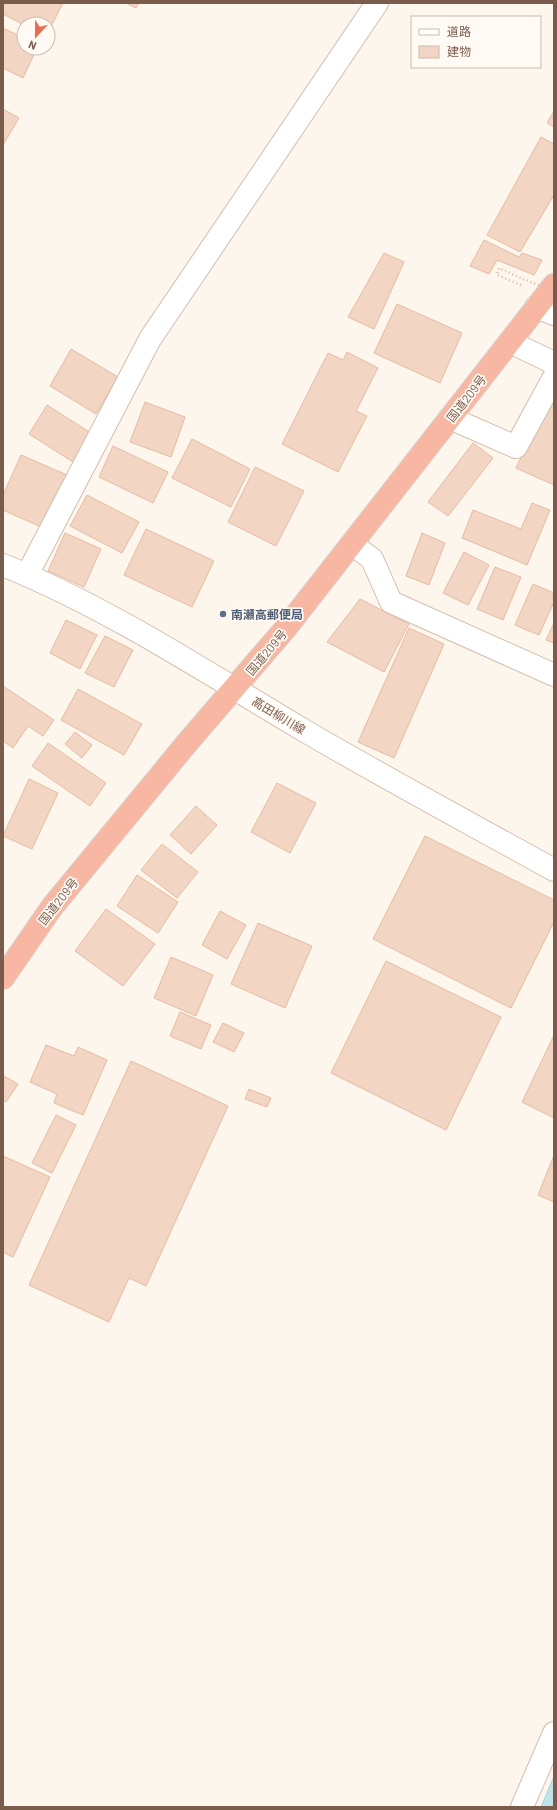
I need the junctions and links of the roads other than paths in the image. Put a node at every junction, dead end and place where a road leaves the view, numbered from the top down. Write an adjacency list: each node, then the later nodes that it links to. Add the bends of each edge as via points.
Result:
1 (377, 3): 10 (street, via 150,339)
2 (554, 285): 3 (highway, 国道209号)
3 (545, 311): 4 (highway, 国道209号)
4 (510, 342): 5 (street); 7 (highway, 国道209号)
5 (554, 363)
6 (554, 377): 7 (street, via 516,447)
7 (450, 418): 8 (highway, 国道209号)
8 (352, 544): 11 (street, via 372,559 392,602); 12 (highway, 国道209号)
9 (3, 565): 10 (street, 高田柳川線)
10 (27, 575): 12 (street, 高田柳川線, via 175,653)
11 (554, 675)
12 (235, 689): 13 (street, 高田柳川線); 14 (highway, 国道209号, via 187,743 52,907)
13 (554, 870)
14 (3, 978)
15 (554, 1733): 16 (street)
16 (522, 1807)

